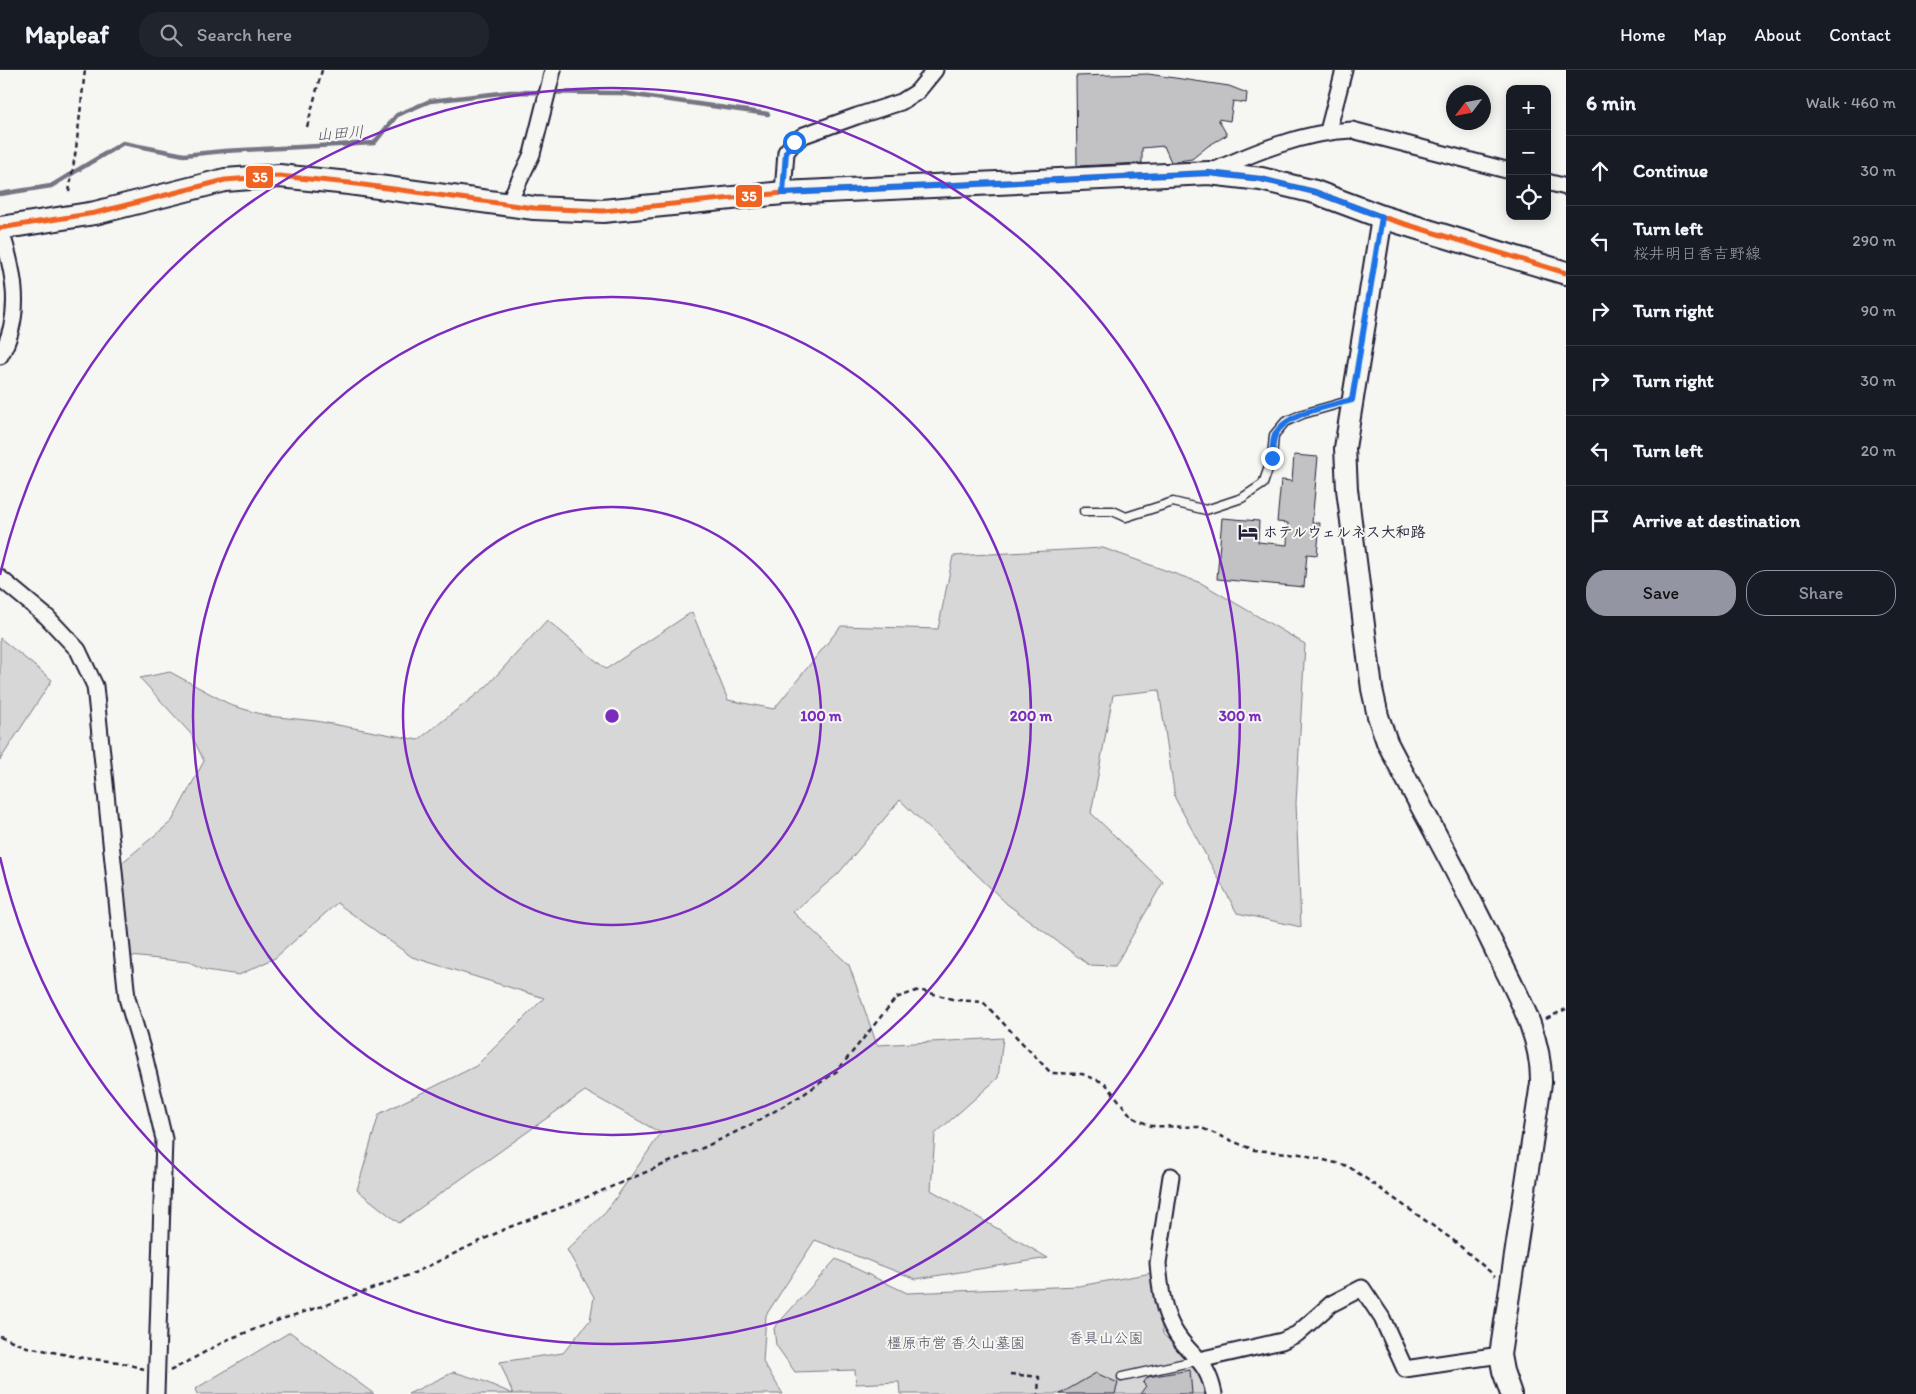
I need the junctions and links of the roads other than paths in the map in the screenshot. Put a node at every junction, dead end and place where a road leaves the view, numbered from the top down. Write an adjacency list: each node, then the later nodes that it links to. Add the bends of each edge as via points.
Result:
1 (553, 70): 10 (street, via 532,154)
2 (935, 70): 9 (street, via 918,92 901,102 813,132 794,142 786,152)
3 (1344, 70): 4 (street)
4 (1328, 131): 5 (street, via 1352,130); 6 (street, via 1254,153)
5 (1506, 170)
6 (1209, 173): 9 (main road); 11 (main road, via 1261,179 1315,192)
7 (1551, 183): 8 (street)
8 (1566, 187)
9 (783, 193): 10 (main road, via 603,211)
10 (508, 204): 12 (main road, via 278,176 225,180 95,213)
11 (1382, 217): 13 (main road); 15 (street)
12 (0, 228): 14 (street, via 11,260 15,289 14,321)
13 (1566, 273)
14 (0, 356)
15 (1352, 400): 16 (lane, via 1285,422 1274,435 1272,458 1263,484 1242,498 1206,510 1172,502 1126,517 1113,511); 19 (street, via 1345,448 1347,489 1378,716 1388,742 1479,917 1531,1026 1540,1059 1540,1083)
16 (1084, 511)
17 (0, 578): 22 (street, via 48,617 78,650 95,686 127,998 164,1139)
18 (1171, 1176): 20 (street, via 1159,1276 1170,1324)
19 (1500, 1354): 20 (street, via 1405,1369 1382,1318 1362,1288 1331,1304 1297,1334 1282,1341); 24 (street)
20 (1199, 1360): 21 (lane); 23 (street, via 1207,1370)
21 (1122, 1377)
22 (156, 1394)
23 (1214, 1394)
24 (1511, 1394)

